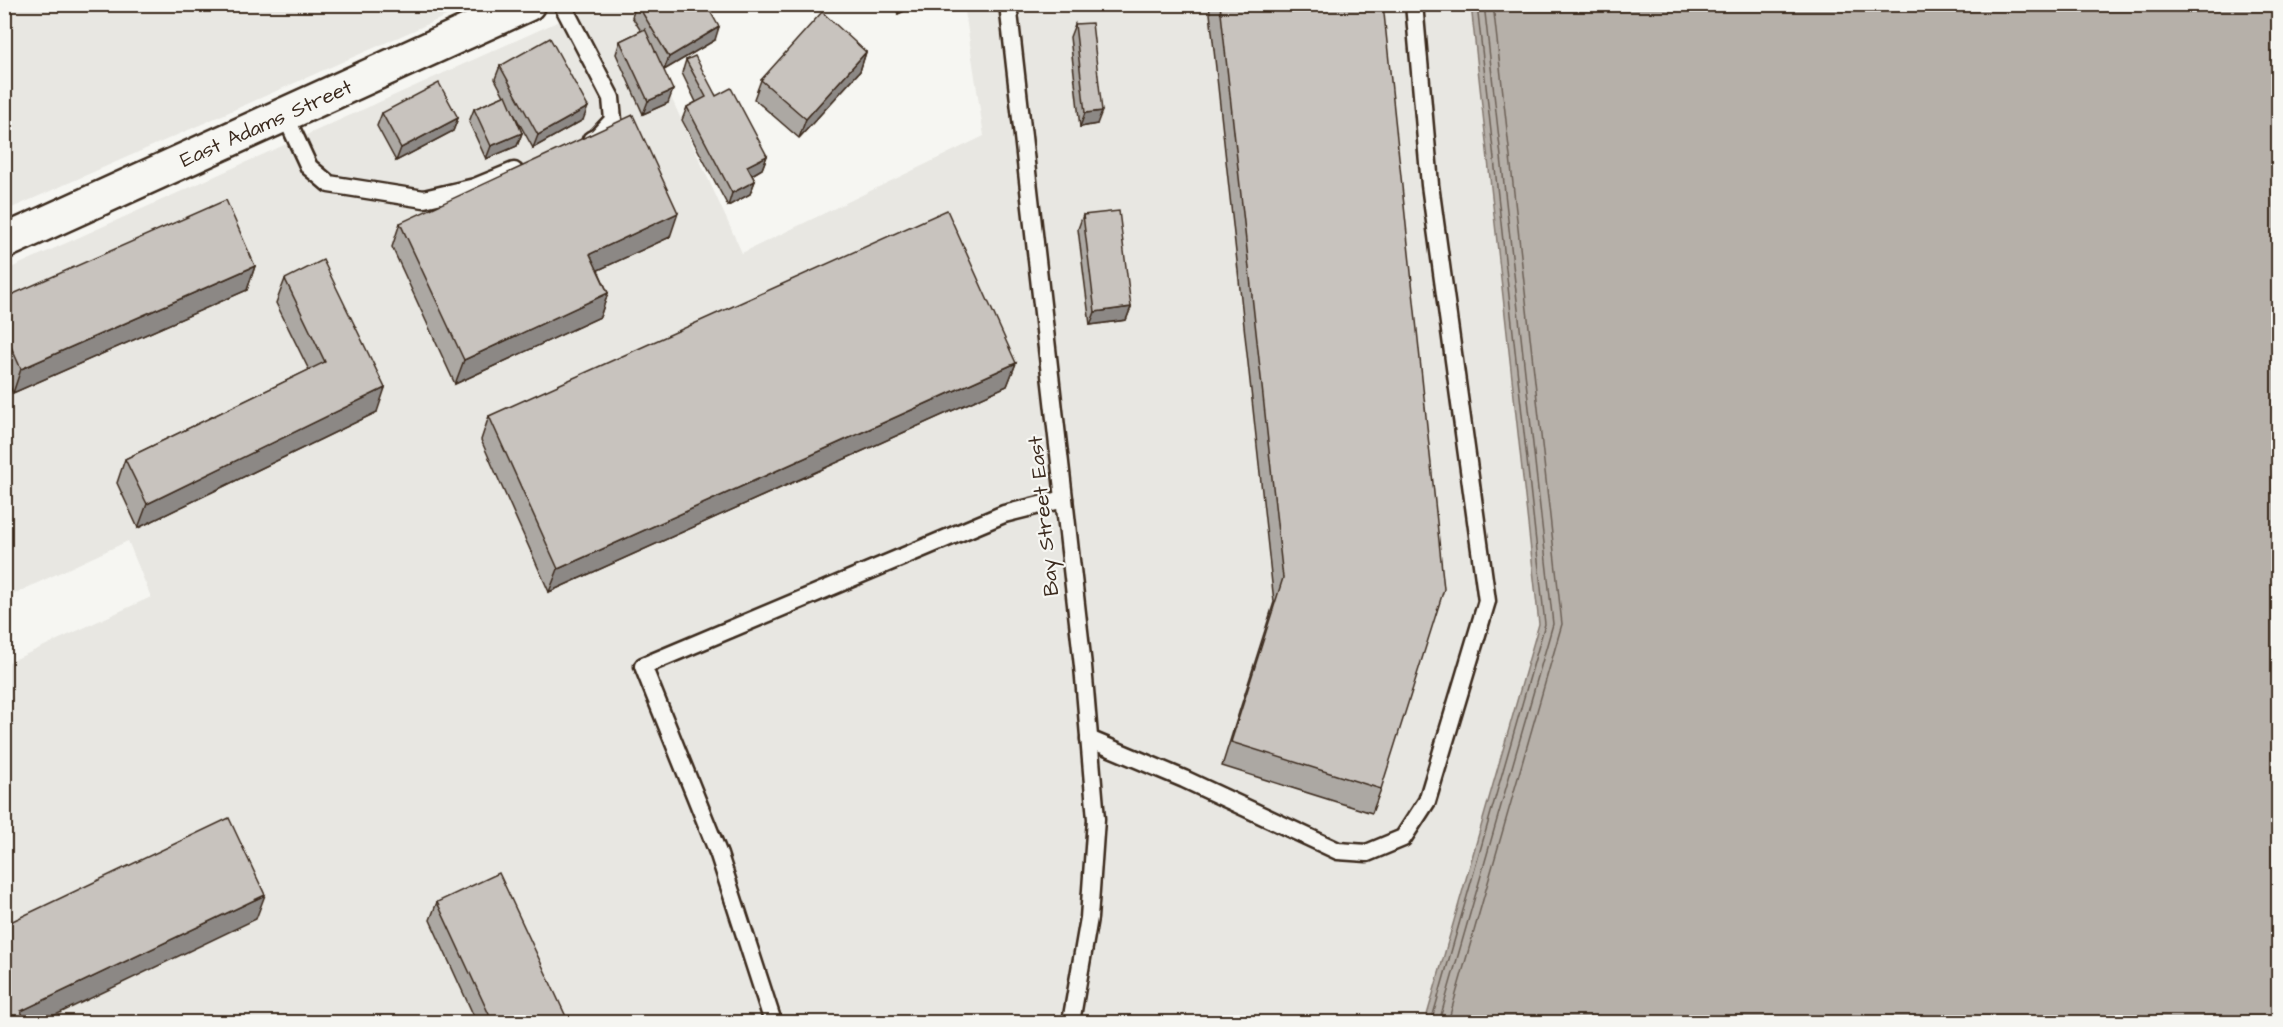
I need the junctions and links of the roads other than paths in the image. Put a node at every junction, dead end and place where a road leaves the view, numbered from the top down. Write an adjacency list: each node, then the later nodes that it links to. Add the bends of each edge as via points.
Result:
1 (528, 4): 5 (street, East Adams Street)
2 (562, 4): 6 (lane, via 611,98 613,120 597,137)
3 (1008, 4): 9 (lane, Bay Street East)
4 (1414, 4): 10 (lane, via 1430,186 1487,601 1427,801 1403,838 1367,853 1338,851 1184,779)
5 (285, 115): 7 (lane, via 309,167 329,184 424,199 475,187); 8 (street, East Adams Street)
6 (577, 146)
7 (526, 166)
8 (4, 242)
9 (1064, 499): 10 (lane, Bay Street East); 11 (lane, via 1004,514 644,666 719,855)
10 (1089, 740): 12 (lane, Bay Street East, via 1096,819 1089,918)
11 (773, 1023)
12 (1071, 1023)

